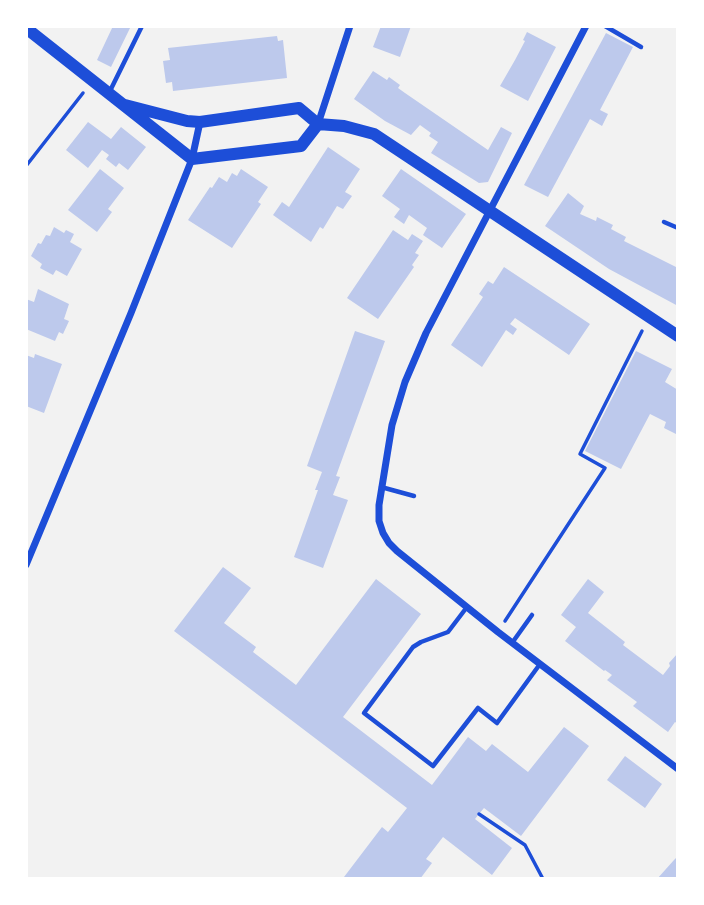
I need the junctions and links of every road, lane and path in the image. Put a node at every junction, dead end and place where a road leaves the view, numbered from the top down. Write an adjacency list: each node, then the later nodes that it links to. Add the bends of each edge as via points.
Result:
1 (142, 26): 8 (lane)
2 (351, 26): 11 (street)
3 (586, 26): 14 (street)
4 (605, 26): 6 (lane)
5 (26, 28): 7 (street)
6 (641, 47)
7 (93, 80): 8 (street); 13 (path)
8 (109, 93): 9 (street)
9 (124, 104): 10 (street); 12 (street)
10 (200, 122): 11 (street, via 299,108); 12 (street)
11 (317, 124): 12 (street, via 301,146); 14 (street, via 374,134)
12 (192, 159): 21 (street)
13 (26, 166)
14 (490, 211): 17 (street); 19 (street, via 405,382)
15 (664, 222): 16 (lane)
16 (678, 228)
17 (649, 318): 18 (street); 24 (path, via 580,454 605,468)
18 (678, 336)
19 (382, 487): 20 (lane); 22 (street, via 379,521 389,543)
20 (414, 496)
21 (26, 565)
22 (467, 607): 24 (street); 26 (lane, via 448,632 413,647 365,713 433,766 478,708 497,723)
23 (531, 615): 25 (lane)
24 (498, 632): 25 (street)
25 (512, 643): 26 (street)
26 (540, 664): 27 (street)
27 (678, 769)
28 (478, 814): 29 (path, via 524,845)
29 (543, 879)

